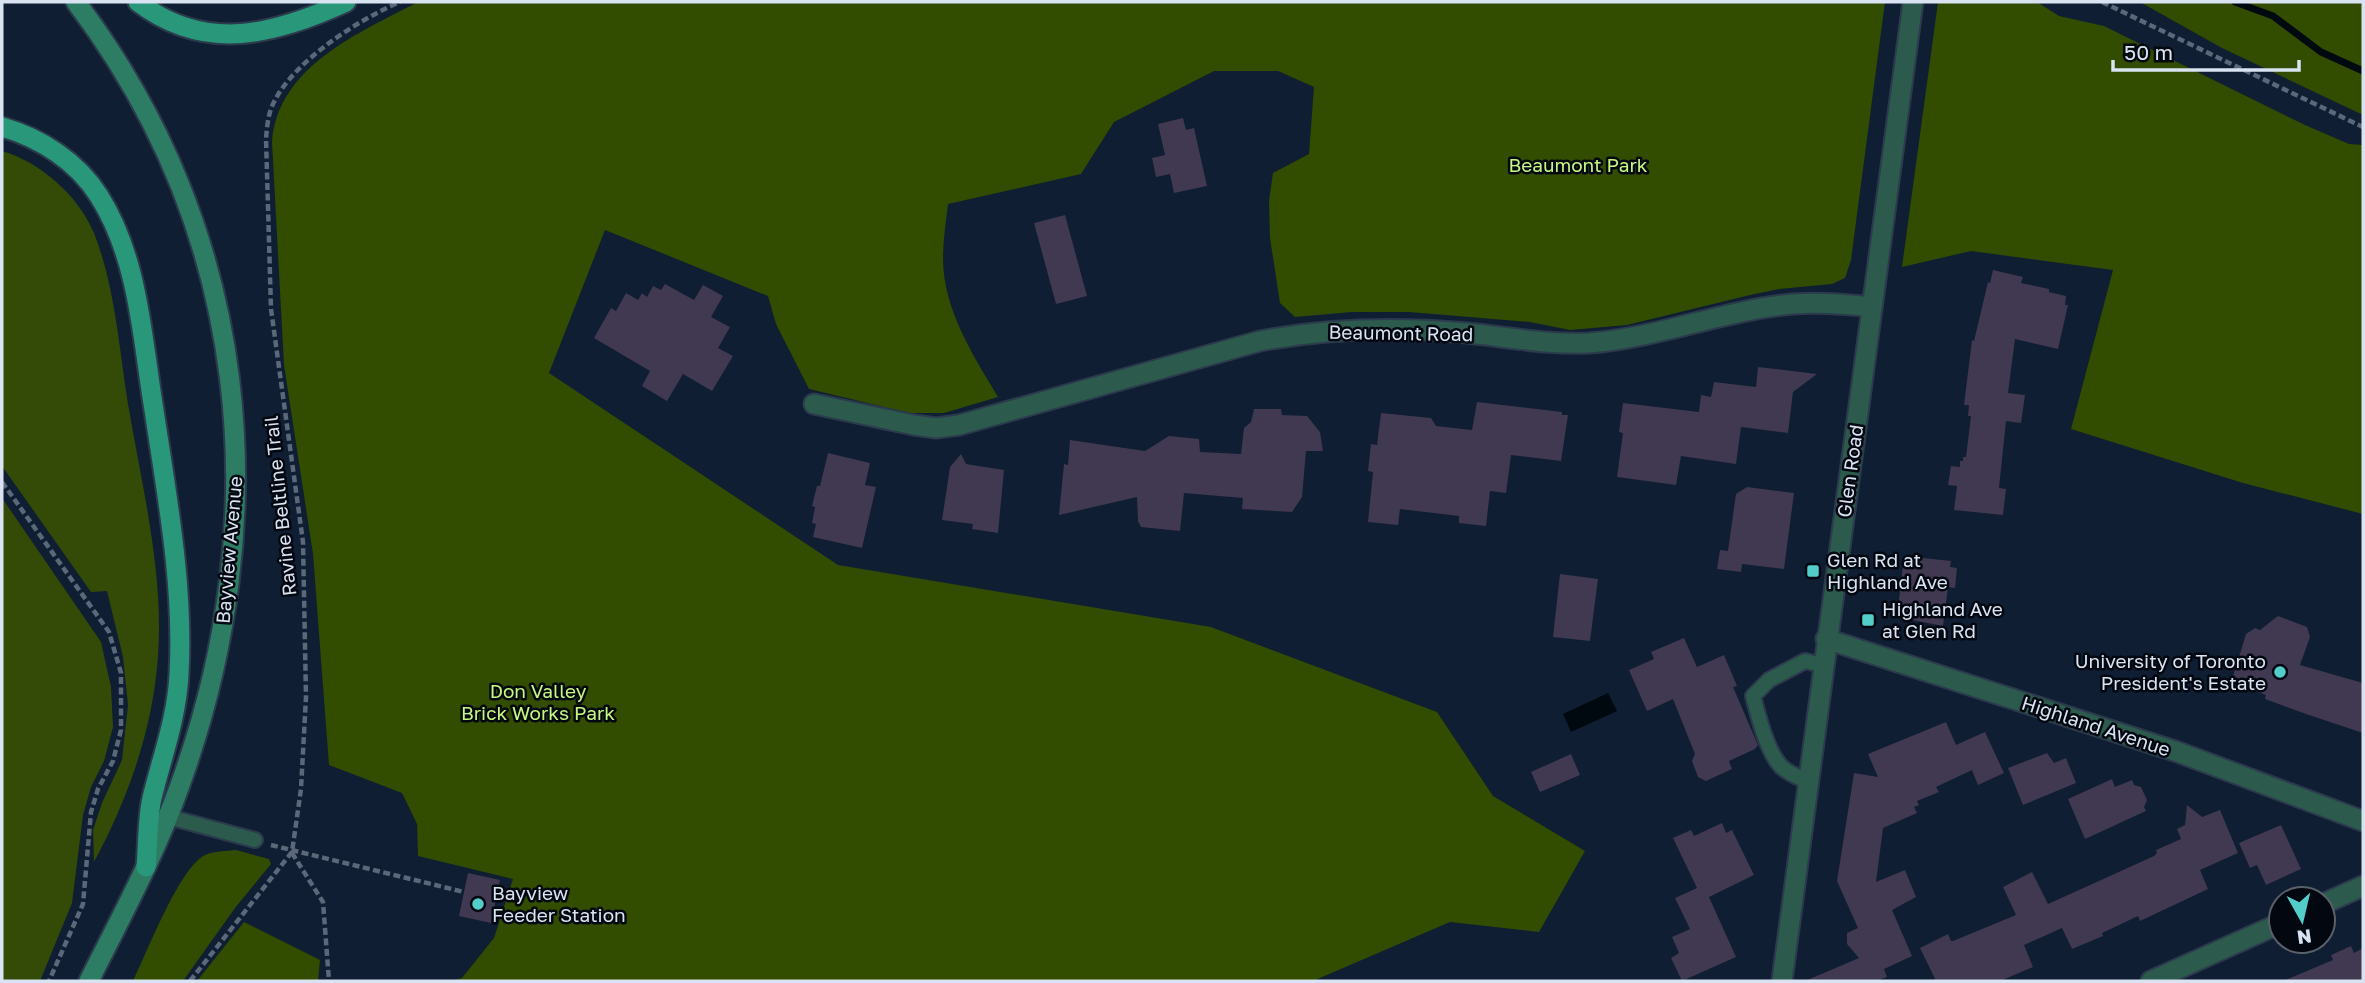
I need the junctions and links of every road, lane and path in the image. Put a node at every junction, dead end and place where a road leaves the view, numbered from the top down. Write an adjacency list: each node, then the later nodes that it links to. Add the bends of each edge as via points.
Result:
1 (76, 2): 15 (main road, Bayview Avenue, via 147,116 190,209 217,302 234,409 237,504 228,595 210,687)
2 (138, 2): 3 (main road, via 179,25 232,35 283,27)
3 (346, 2)
4 (400, 2): 18 (path, Ravine Beltline Trail, via 326,44 304,63 272,104 266,139 271,309 298,497 305,598 304,749)
5 (1913, 2): 9 (street, Glen Road)
6 (2102, 2): 8 (path)
7 (2, 127): 19 (main road, via 62,154 98,194 130,264 173,532 180,675 170,738 151,801)
8 (2363, 127)
9 (1872, 307): 10 (street, Beaumont Road, via 1792,304 1628,339 1586,343 1407,330 1308,332 936,428); 12 (street, Glen Road)
10 (814, 404)
11 (2, 482): 24 (path, via 109,632 121,673 121,730 91,812 83,904)
12 (1826, 639): 13 (street, Glen Road); 16 (street, Highland Avenue, via 2175,751)
13 (1822, 665): 14 (street, Glen Road); 14 (lane, via 1805,661 1769,681 1753,696 1779,764)
14 (1807, 781): 28 (street, Glen Road)
15 (169, 817): 17 (lane); 19 (main road, Bayview Avenue)
16 (2363, 821)
17 (255, 840)
18 (292, 852): 21 (path); 26 (path); 27 (path, via 323,902)
19 (146, 867): 25 (main road, Bayview Avenue)
20 (2363, 886): 22 (street)
21 (464, 892)
22 (2337, 898)
23 (2267, 929): 29 (street)
24 (49, 981)
25 (89, 981)
26 (190, 981)
27 (329, 981)
28 (1782, 981)
29 (2151, 981)

